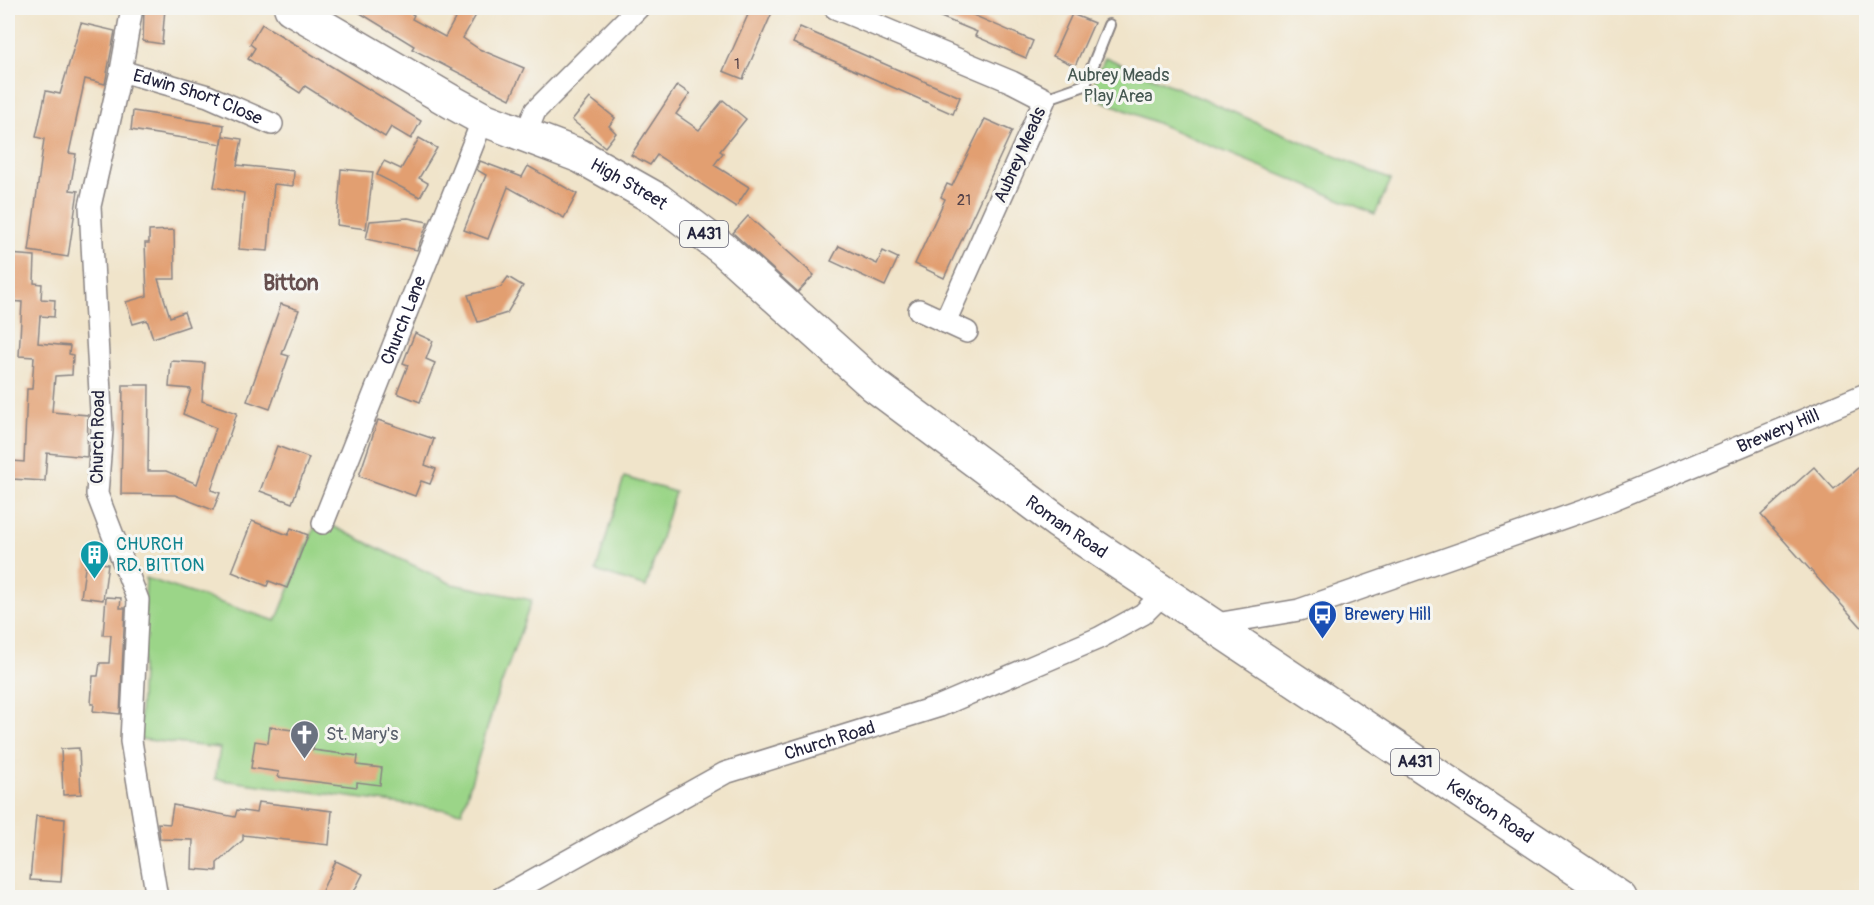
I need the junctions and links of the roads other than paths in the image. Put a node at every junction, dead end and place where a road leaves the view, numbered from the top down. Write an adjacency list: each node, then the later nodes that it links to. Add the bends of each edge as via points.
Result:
1 (132, 8): 6 (street, Church Road)
2 (291, 8): 8 (main road, High Street / A431)
3 (638, 8): 10 (street, via 535,111)
4 (835, 8): 7 (street, Aubrey Meads)
5 (1109, 24): 7 (lane, via 1085,85)
6 (121, 71): 9 (street, Edwin Short Close, via 208,96); 19 (street, Church Road, via 90,206 102,430 97,494 138,600 131,741)
7 (1045, 99): 12 (street, Aubrey Meads)
8 (483, 119): 10 (main road, High Street / A431); 16 (street, Church Lane)
9 (272, 124)
10 (525, 136): 15 (main road, High Street / A431, via 580,156 658,200 723,249 857,371)
11 (920, 310): 12 (street)
12 (945, 321): 13 (street)
13 (967, 332)
14 (1866, 394): 18 (street, Brewery Hill, via 1597,506 1299,610)
15 (926, 426): 17 (main road, Roman Road / A431)
16 (323, 523)
17 (1163, 594): 18 (main road, Roman Road / A431); 20 (street, Church Road, via 1143,614 1099,638 940,706 725,773)
18 (1210, 625): 21 (main road, Kelston Road / A431)
19 (157, 897)
20 (501, 897)
21 (1620, 897)

